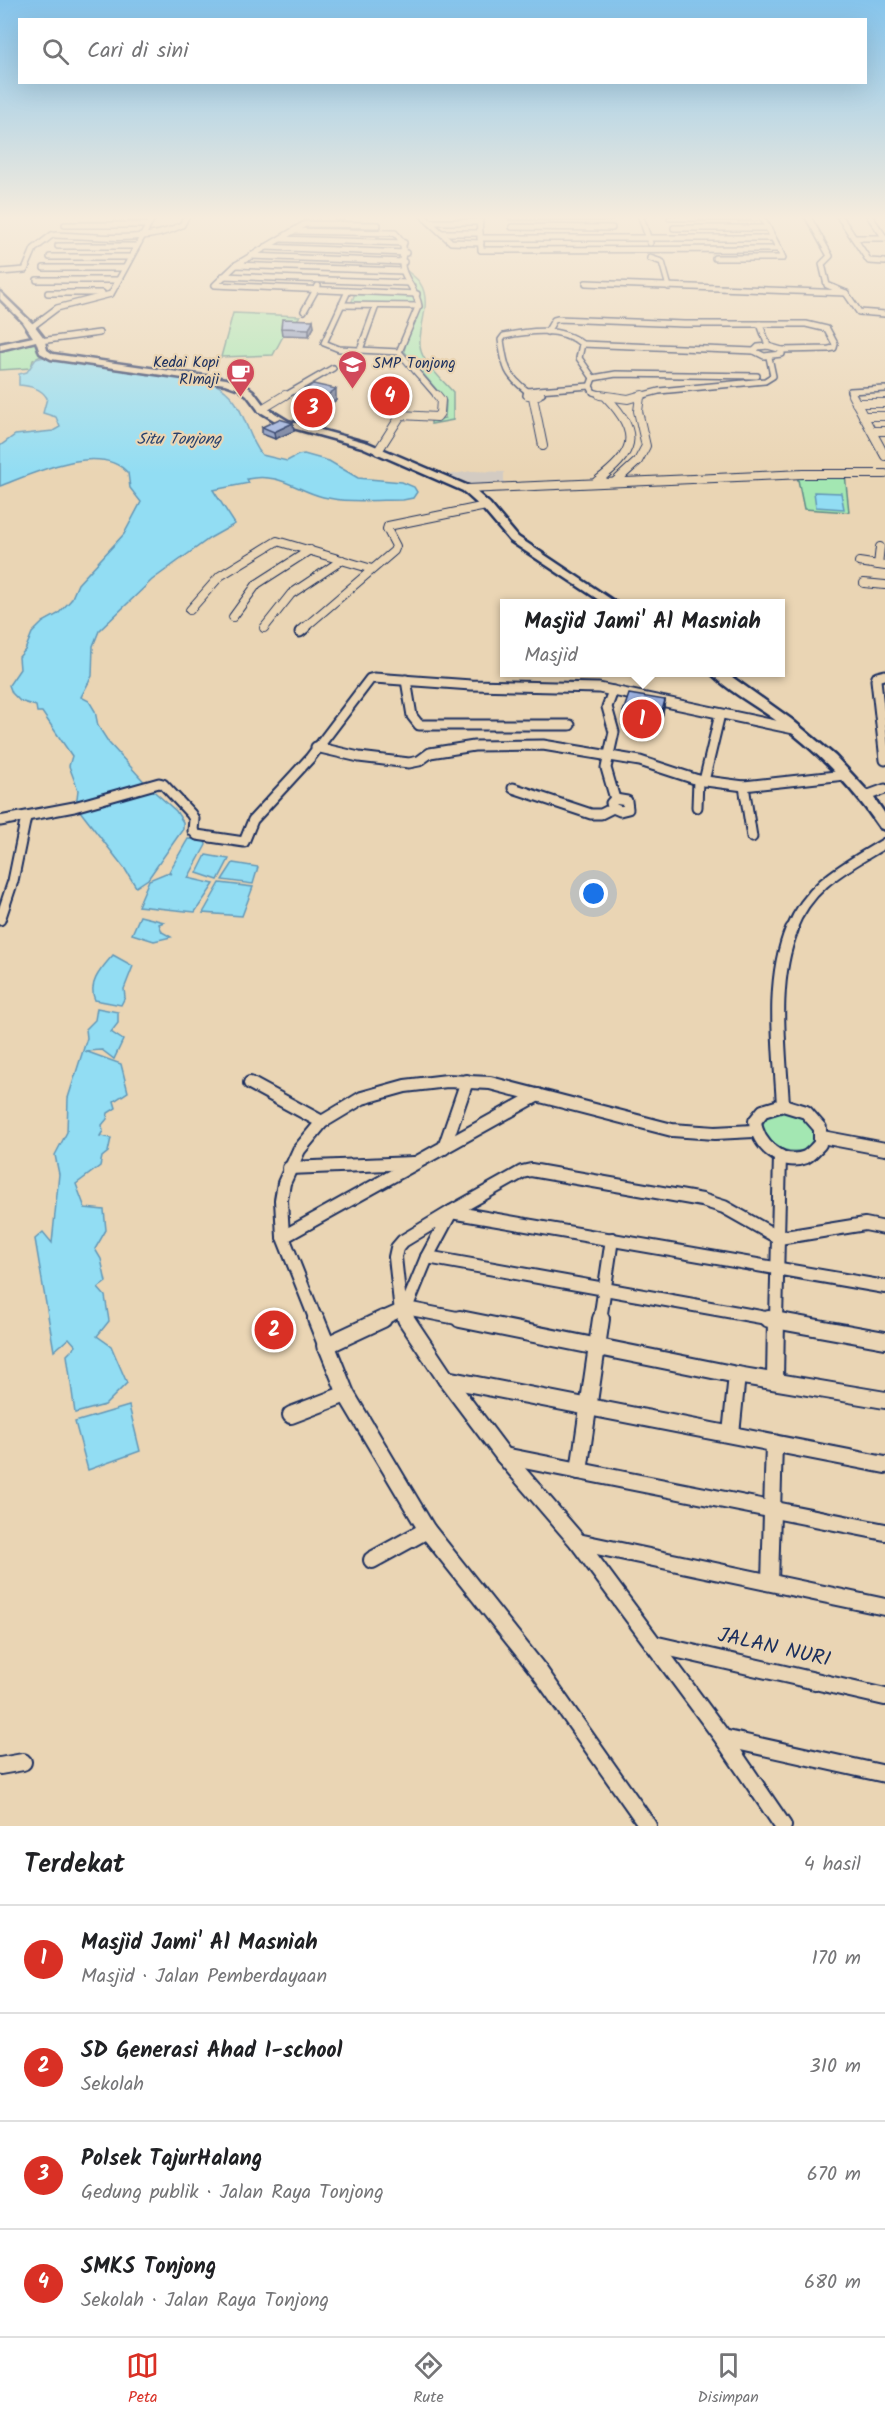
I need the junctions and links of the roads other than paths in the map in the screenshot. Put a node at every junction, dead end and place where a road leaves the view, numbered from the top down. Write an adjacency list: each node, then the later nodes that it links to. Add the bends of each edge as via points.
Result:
1 (8, 302): 14 (main road)
2 (83, 302): 14 (street, via 57,308)
3 (308, 302): 10 (street)
4 (342, 302): 7 (street)
5 (418, 302): 9 (street)
6 (852, 302): 11 (street, via 859,312)
7 (341, 305): 8 (street); 22 (street, via 324,343 339,349)
8 (376, 306): 9 (street); 22 (street)
9 (418, 307): 25 (street)
10 (304, 311)
11 (885, 314)
12 (579, 321): 13 (street); 15 (street, via 556,319); 17 (street)
13 (760, 324): 20 (street); 23 (street, via 819,326 830,332 835,344 829,349)
14 (33, 326): 18 (main road)
15 (548, 332): 17 (street); 32 (street, via 509,335 501,340 506,370)
16 (99, 333): 18 (street)
17 (568, 335): 19 (street)
18 (40, 339): 21 (main road); 39 (main road, via 43,351 51,356 226,382 250,393)
19 (582, 344): 24 (street); 29 (street, via 579,358)
20 (768, 346): 23 (street); 24 (street)
21 (0, 347)
22 (360, 350): 25 (street)
23 (782, 350): 26 (street, via 782,354)
24 (754, 351): 26 (street)
25 (399, 352): 45 (street, via 441,400 440,413 430,418 401,416)
26 (769, 357): 28 (street)
27 (333, 368): 39 (street)
28 (773, 376): 29 (street, via 616,374); 35 (street, via 756,382 659,391)
29 (593, 378): 30 (street)
30 (592, 389): 33 (street); 36 (street)
31 (885, 389): 37 (street, via 852,390)
32 (527, 391): 33 (street); 34 (street, via 525,394)
33 (540, 392): 34 (street)
34 (533, 397): 44 (street)
35 (640, 397): 36 (street); 48 (street, via 637,411 646,440 645,451)
36 (607, 398): 49 (street, via 623,417 631,444 627,454)
37 (856, 403): 38 (street); 40 (street)
38 (885, 403)
39 (262, 408): 45 (main road, via 292,425)
40 (863, 416): 41 (street); 42 (street)
41 (885, 416)
42 (872, 431): 43 (street); 46 (street)
43 (885, 431)
44 (543, 446)
45 (378, 451): 50 (main road)
46 (885, 456)
47 (885, 474): 48 (street)
48 (616, 481): 49 (street)
49 (597, 482): 50 (street)
50 (467, 489): 51 (main road)
51 (486, 506): 57 (street, via 388,526 396,548); 60 (main road, via 514,539)
52 (880, 547): 56 (street)
53 (310, 550): 54 (street); 61 (street, via 274,541 220,576); 62 (street, via 257,584)
54 (342, 560): 57 (street); 63 (street, via 291,594)
55 (859, 562): 56 (street)
56 (881, 565)
57 (372, 569): 64 (street)
58 (864, 582): 59 (street)
59 (885, 585)
60 (607, 599)
61 (190, 609)
62 (233, 617)
63 (264, 628)
64 (300, 632)
65 (885, 675): 76 (street, via 876,680)
66 (723, 677): 72 (main road)
67 (406, 680): 68 (street); 71 (street, via 412,716 419,725); 74 (street, via 370,679)
68 (614, 691): 69 (street); 75 (street, via 607,707 614,732)
69 (720, 714): 72 (street); 78 (street)
70 (570, 725): 71 (street)
71 (535, 726): 73 (street)
72 (794, 729): 77 (main road, via 822,750)
73 (529, 744): 74 (street, via 435,752 409,763); 75 (street)
74 (316, 747): 84 (street, via 253,820 244,842 197,835 193,831 194,819 163,784)
75 (609, 755): 78 (street); 80 (street, via 607,775 614,804 601,814)
76 (885, 760)
77 (845, 775): 79 (street); 82 (main road)
78 (701, 781): 79 (street); 83 (street)
79 (744, 786): 87 (street)
80 (513, 788)
81 (885, 789): 82 (street)
82 (866, 796): 86 (main road)
83 (697, 807)
84 (26, 817): 85 (street); 89 (street)
85 (0, 821)
86 (885, 825)
87 (752, 837)
88 (885, 843): 94 (street, via 832,875 802,907 792,926 781,984)
89 (4, 898): 90 (street)
90 (0, 920)
91 (467, 1081): 93 (street); 95 (street, via 385,1091 342,1108); 98 (street)
92 (250, 1083): 95 (street)
93 (538, 1095): 96 (street, via 672,1130); 98 (street)
94 (783, 1105): 96 (street, via 757,1116); 97 (street, via 806,1112 820,1128)
95 (322, 1122): 102 (street)
96 (754, 1131): 100 (street, via 763,1146)
97 (822, 1137): 99 (street); 100 (street, via 809,1156)
98 (444, 1148): 101 (street)
99 (885, 1149)
100 (780, 1156): 106 (street)
101 (417, 1163): 102 (street); 105 (street)
102 (290, 1168): 105 (street, via 281,1200)
103 (451, 1212): 106 (street, via 512,1176 531,1170 702,1200 724,1207); 107 (street); 108 (street); 112 (street, via 397,1248)
104 (885, 1228): 106 (street, via 865,1224)
105 (283, 1237): 115 (street)
106 (779, 1238): 109 (street)
107 (612, 1239): 109 (street); 111 (street)
108 (427, 1257): 111 (street); 112 (street)
109 (779, 1268): 110 (street); 113 (street)
110 (885, 1287)
111 (605, 1289): 113 (street); 116 (street)
112 (403, 1310): 115 (street); 116 (street); 118 (street)
113 (777, 1320): 114 (street); 119 (street)
114 (885, 1340)
115 (325, 1346): 120 (street)
116 (596, 1347): 117 (street); 122 (street)
117 (737, 1375): 119 (street); 124 (street)
118 (446, 1379): 122 (street); 126 (street)
119 (775, 1380): 121 (street)
120 (345, 1394): 123 (street); 130 (street)
121 (885, 1400)
122 (588, 1407): 124 (street); 128 (street)
123 (291, 1415)
124 (731, 1434): 125 (street)
125 (774, 1443): 127 (street); 129 (street)
126 (504, 1456): 128 (street); 132 (street)
127 (885, 1465)
128 (579, 1471): 129 (street)
129 (772, 1510): 131 (street); 134 (street)
130 (427, 1530): 133 (street); 142 (street, via 539,1671)
131 (885, 1532)
132 (578, 1542): 134 (street); 136 (street)
133 (372, 1560)
134 (770, 1582): 135 (street)
135 (885, 1607)
136 (653, 1644): 137 (street, JALAN NURI); 138 (street)
137 (885, 1697)
138 (723, 1738): 141 (street); 143 (street)
139 (23, 1762): 140 (street)
140 (0, 1766)
141 (885, 1774)
142 (648, 1826)
143 (783, 1826)

